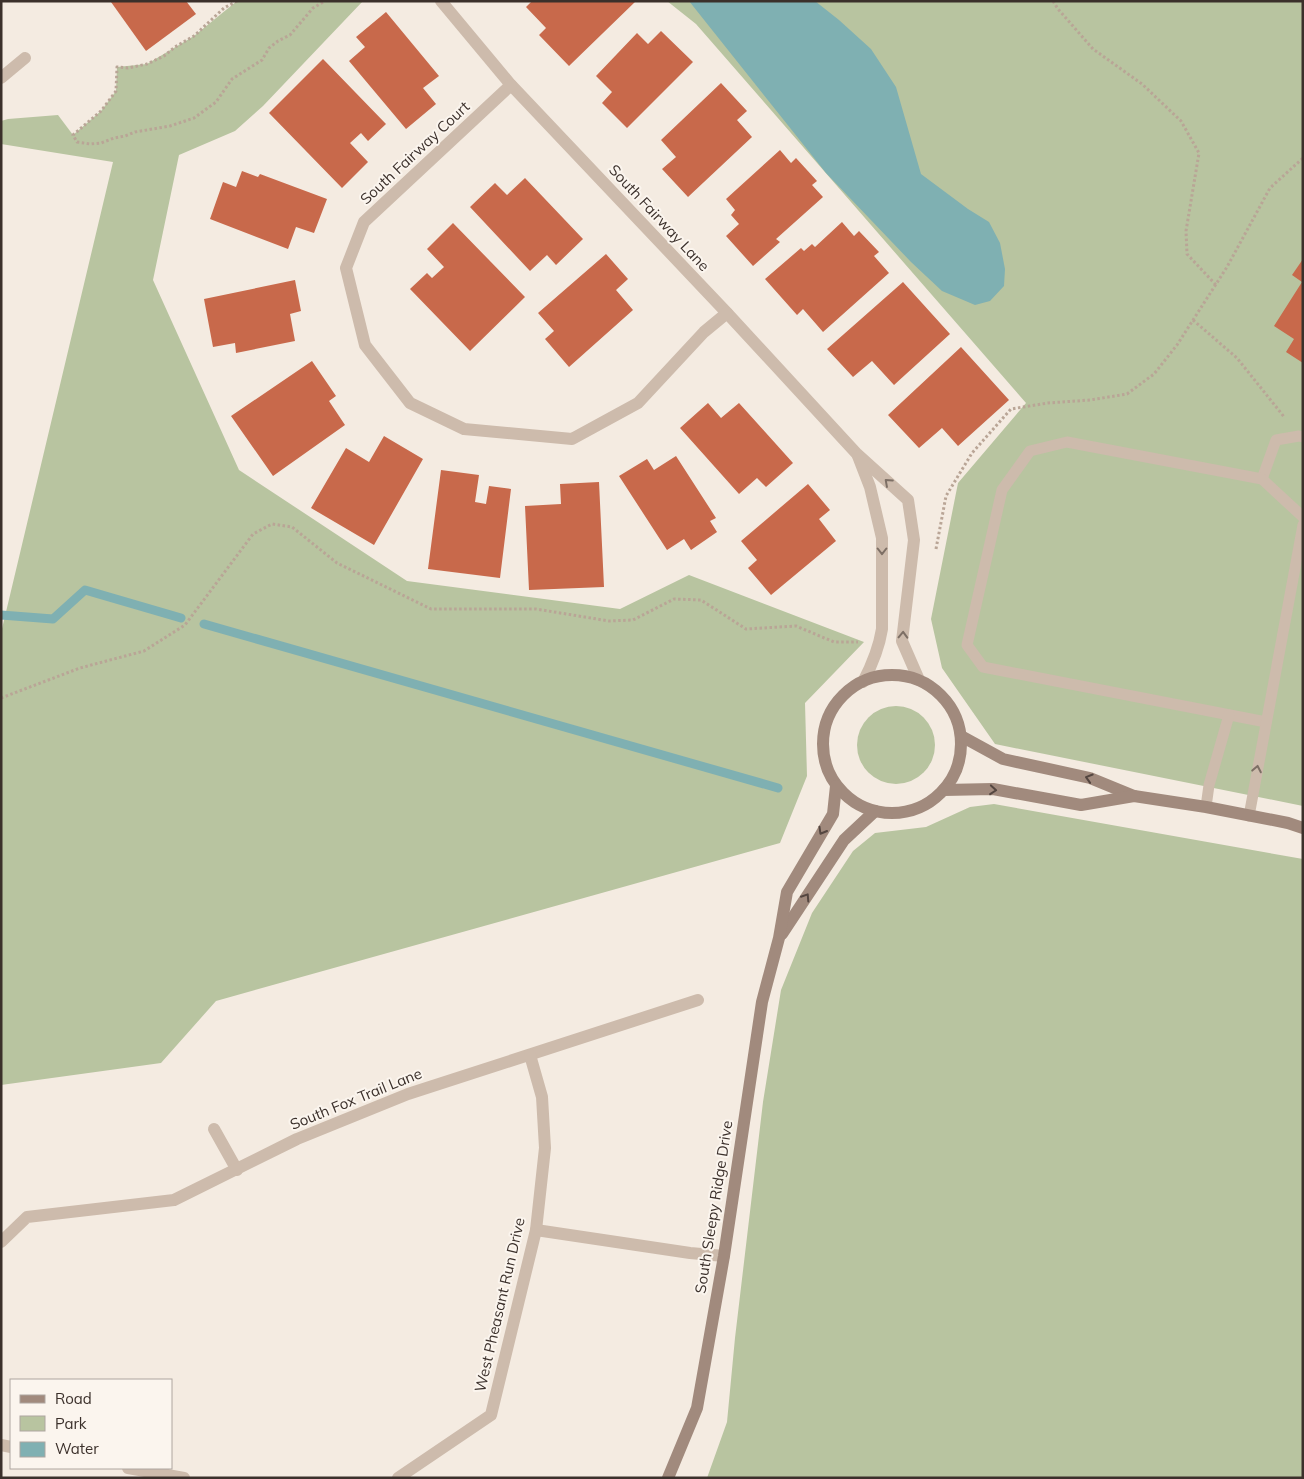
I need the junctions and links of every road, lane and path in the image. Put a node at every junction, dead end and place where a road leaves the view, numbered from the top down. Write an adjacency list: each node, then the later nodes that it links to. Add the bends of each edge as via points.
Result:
1 (237, 1): 2 (path, via 164,56 147,64 117,67 116,91 101,111 73,135 77,142 101,143 194,118 216,102 232,79 262,60 269,48 290,35 312,8)
2 (325, 1)
3 (441, 1): 7 (street, South Fairway Lane)
4 (1053, 1): 9 (path, via 1093,49 1142,84 1181,121 1199,152 1186,231 1187,254)
5 (26, 58): 6 (street)
6 (1, 78)
7 (511, 85): 10 (street, South Fairway Lane); 10 (street, South Fairway Court, via 364,222 346,268 365,345 410,403 464,429 572,438 638,403 704,332)
8 (1303, 158): 9 (path, via 1270,188)
9 (1216, 285): 11 (path)
10 (727, 313): 13 (street, South Fairway Lane)
11 (1193, 320): 12 (path, via 1237,358); 17 (path, via 1154,374 1127,394 1011,409 972,454 946,496)
12 (1301, 437): 14 (lane, via 1276,440)
13 (857, 454): 19 (street, South Fairway Lane, one-way to 19, via 870,487 882,538); 20 (street, South Fairway Lane, one-way to 13, via 902,641 914,540 908,500)
14 (1262, 479): 15 (lane); 23 (lane, via 1067,442 1030,451 1002,490 967,645 983,667)
15 (1303, 517)
16 (1303, 525): 18 (lane)
17 (936, 552)
18 (1298, 581): 24 (lane)
19 (880, 641): 21 (street, South Fairway Lane); 22 (path, via 834,642 796,626 746,629 701,600 674,600 633,620 609,621 536,609 431,609 337,563 292,527 272,524 253,534 185,625 144,651 80,668)
20 (919, 680): 21 (street, via 878,676); 25 (street, via 940,693 954,713)
21 (863, 682): 26 (street, via 856,684 837,701 826,722 822,740 825,764)
22 (1, 698)
23 (1229, 715): 24 (lane); 29 (lane)
24 (1266, 722): 31 (lane, one-way to 24)
25 (961, 736): 27 (street, via 960,760); 28 (street, one-way to 25, via 1090,778 1003,760)
26 (836, 786): 30 (street, via 849,799); 33 (street, South Sleepy Ridge Drive, one-way to 33, via 832,814 787,892)
27 (944, 790): 28 (street, one-way to 28, via 993,789 1081,805); 30 (street, via 926,805 903,813)
28 (1134, 796): 29 (street)
29 (1206, 807): 31 (street)
30 (875, 811): 33 (street, South Sleepy Ridge Drive, one-way to 30, via 844,840)
31 (1249, 816): 32 (street)
32 (1303, 828)
33 (779, 938): 40 (street, South Sleepy Ridge Drive, via 762,1002)
34 (698, 1000): 35 (street, South Fox Trail Lane)
35 (530, 1055): 37 (street, South Fox Trail Lane, via 408,1094 297,1139); 38 (street, West Pheasant Run Drive, via 542,1097 545,1148)
36 (214, 1129): 37 (street)
37 (237, 1170): 39 (street, South Fox Trail Lane, via 174,1200 27,1217)
38 (536, 1230): 40 (street); 43 (street, West Pheasant Run Drive, via 491,1415)
39 (1, 1242)
40 (724, 1256): 44 (street, South Sleepy Ridge Drive, via 697,1408)
41 (134, 1469): 42 (street)
42 (184, 1478)
43 (398, 1478)
44 (668, 1478)

